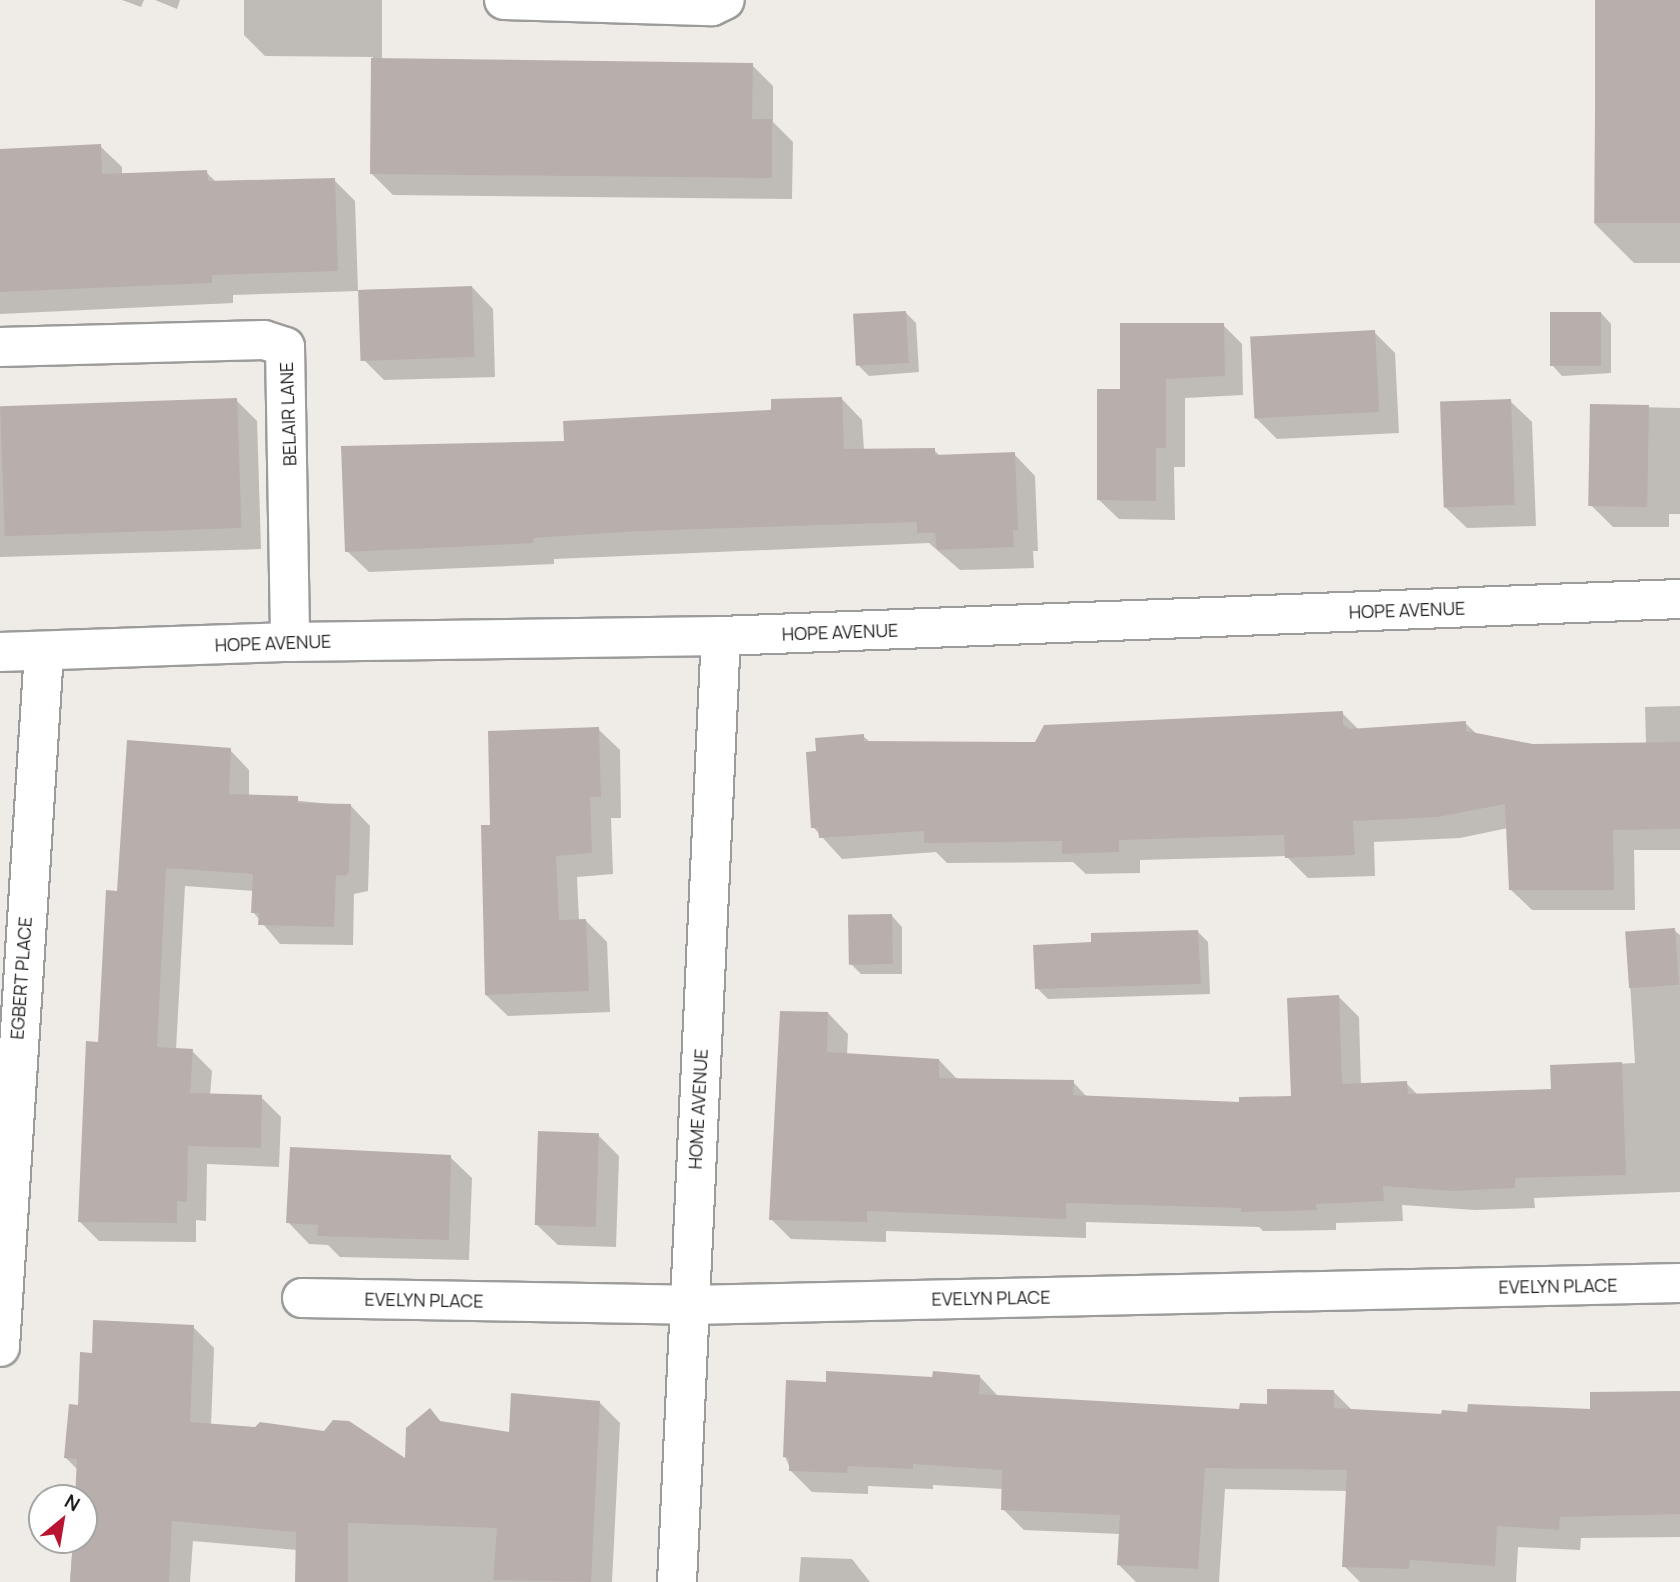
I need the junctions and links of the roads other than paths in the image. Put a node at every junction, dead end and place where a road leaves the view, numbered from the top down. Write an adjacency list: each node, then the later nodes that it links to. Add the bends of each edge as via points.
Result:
1 (504, 0): 2 (street, via 712,6)
2 (725, 0)
3 (0, 347): 6 (street, BELAIR LANE, via 264,340 285,348)
4 (1680, 599): 5 (street, HOPE AVENUE)
5 (721, 636): 6 (street, HOPE AVENUE); 12 (street, HOME AVENUE)
6 (290, 642): 7 (street, HOPE AVENUE)
7 (44, 651): 8 (street, HOPE AVENUE); 9 (street, EGBERT PLACE)
8 (0, 652)
9 (7, 1091): 13 (street, EGBERT PLACE)
10 (1680, 1283): 12 (street, EVELYN PLACE)
11 (302, 1298): 12 (street, EVELYN PLACE)
12 (689, 1305): 14 (street, HOME AVENUE)
13 (0, 1346)
14 (677, 1582)

